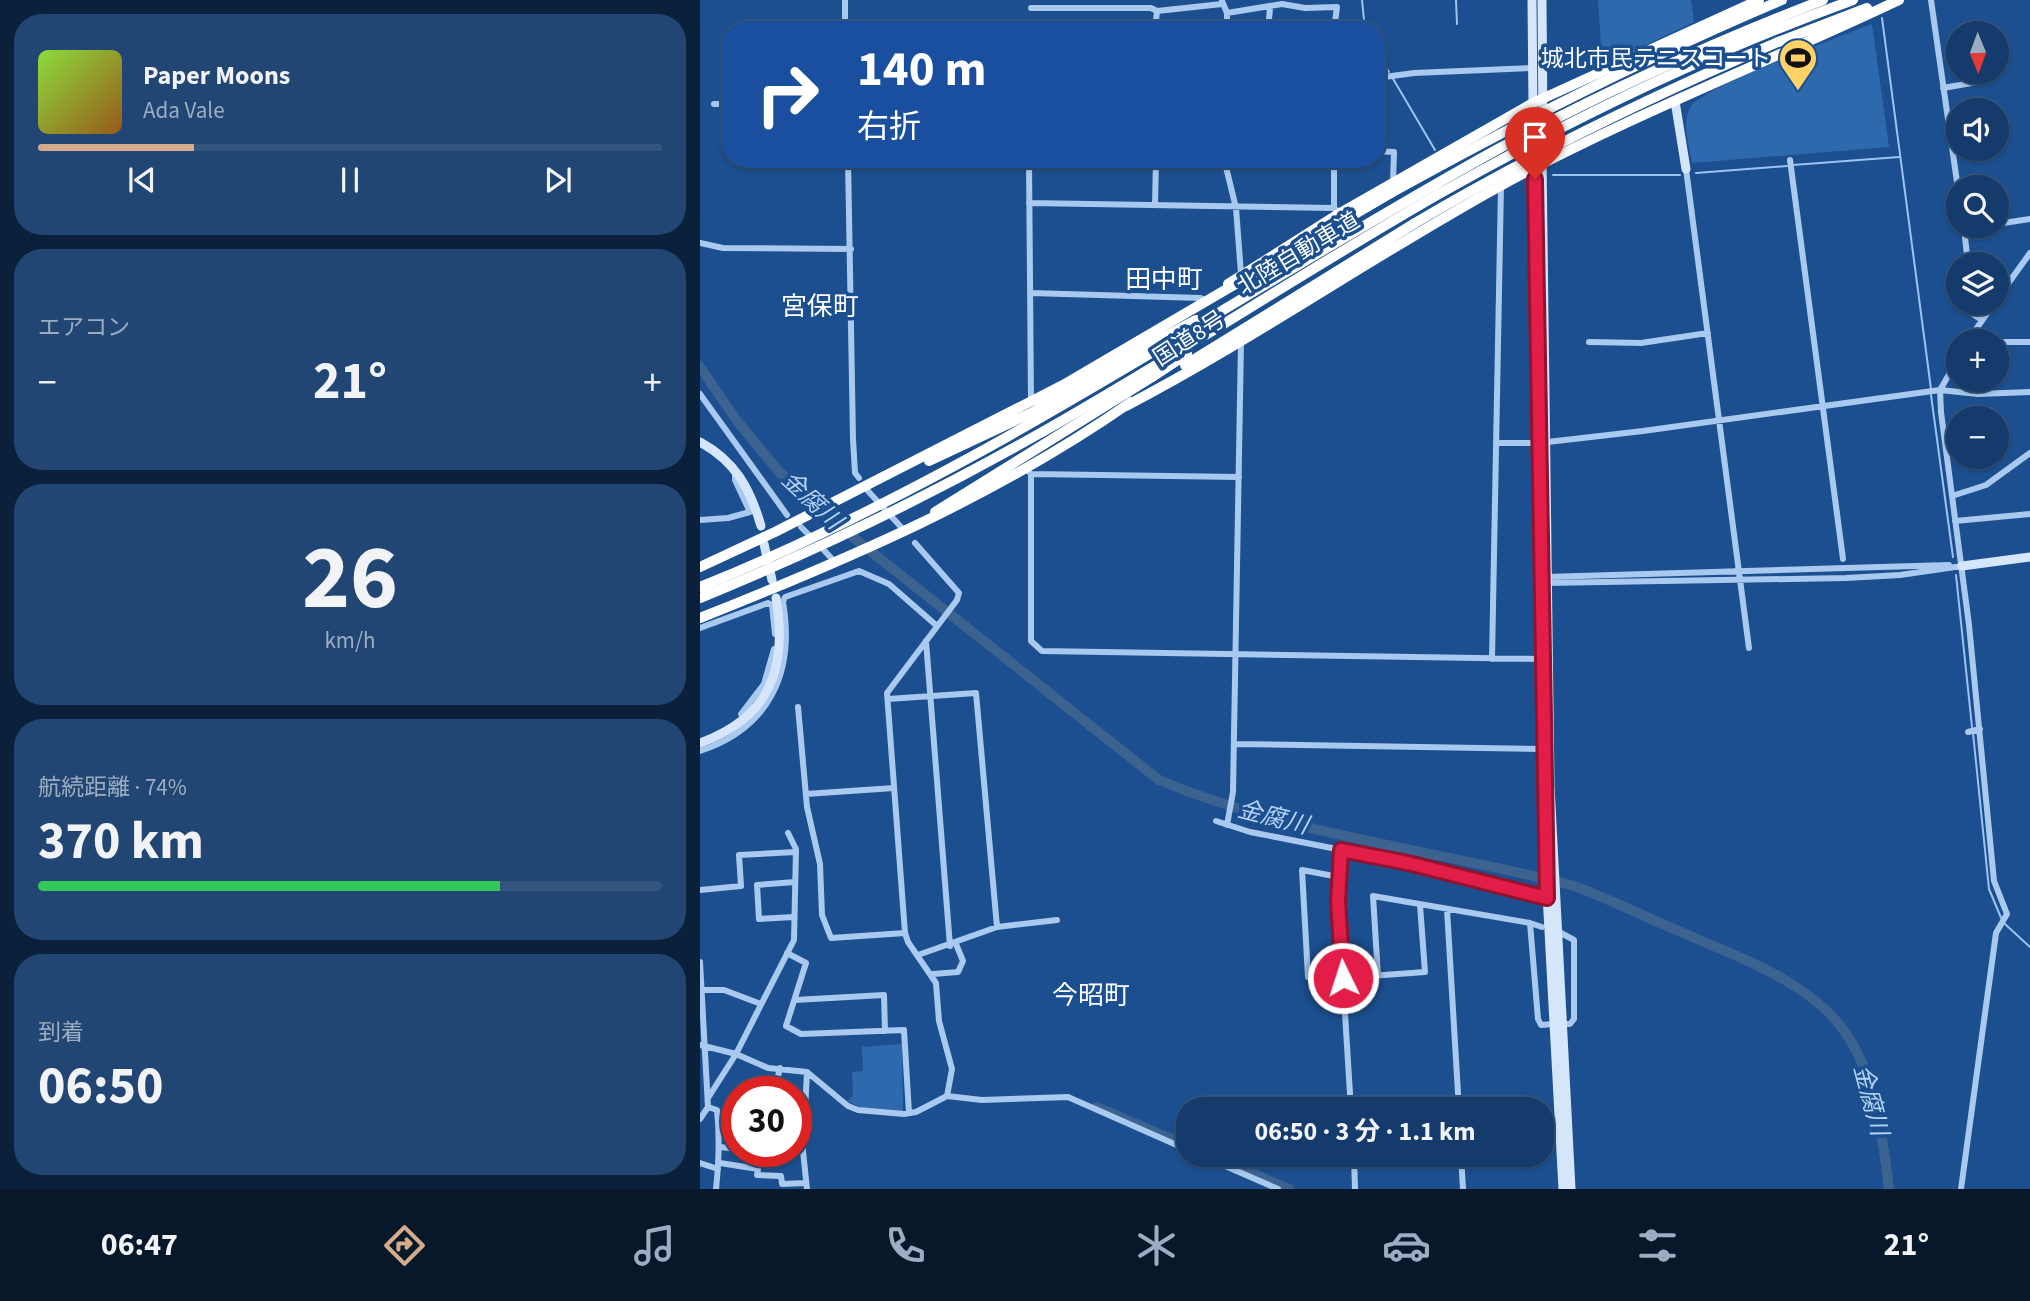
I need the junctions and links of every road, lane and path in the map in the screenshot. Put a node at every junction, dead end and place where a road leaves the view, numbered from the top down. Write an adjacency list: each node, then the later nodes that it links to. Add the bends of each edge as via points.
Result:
1 (845, 0): 19 (street)
2 (1308, 0): 16 (street)
3 (1532, 0): 24 (main road)
4 (1542, 0): 28 (main road)
5 (1759, 0): 28 (highway)
6 (1782, 0): 44 (highway, 国道8号, bridge, via 1691,38)
7 (1823, 0): 53 (highway, 北陸自動車道, bridge, via 1711,45 1577,109)
8 (1853, 0): 55 (highway, 北陸自動車道, bridge, via 1716,55 1581,118)
9 (1889, 0): 65 (highway, 国道8号, bridge, via 1671,88 1550,149 1415,223)
10 (1899, 0): 29 (highway)
11 (1931, 0): 27 (street)
12 (1222, 2): 17 (street); 18 (street)
13 (1337, 3): 16 (street); 23 (street)
14 (1031, 8): 17 (street)
15 (1269, 8): 16 (street, via 1282,4); 18 (street); 22 (street)
16 (1305, 8)
17 (1157, 10): 20 (street)
18 (1227, 13): 21 (street)
19 (845, 21)
20 (1156, 21)
21 (1227, 21)
22 (1268, 21)
23 (1335, 21)
24 (1532, 68): 25 (street); 30 (main road)
25 (1386, 77)
26 (1966, 84): 27 (street)
27 (1943, 88): 42 (street)
28 (1545, 98): 30 (highway); 35 (main road)
29 (1675, 101): 35 (highway); 41 (main road)
30 (1533, 103): 35 (main road); 44 (highway)
31 (714, 104): 32 (street)
32 (721, 104)
33 (1386, 152): 44 (street, via 1394,152)
34 (1791, 164): 74 (street)
35 (1538, 167): 43 (highway); 77 (main road)
36 (848, 168): 52 (street)
37 (1029, 168): 45 (street)
38 (1156, 168): 46 (street)
39 (1226, 168): 47 (street)
40 (1335, 168): 48 (street)
41 (1686, 169): 64 (street)
42 (1956, 175)
43 (1501, 186): 65 (highway); 78 (street)
44 (1392, 187): 48 (highway); 56 (highway, 国道8号)
45 (1029, 203): 46 (street); 58 (street)
46 (1155, 205): 47 (street)
47 (1236, 208): 48 (street); 56 (street)
48 (1337, 210): 56 (highway)
49 (2030, 219): 50 (street)
50 (2009, 222)
51 (700, 243): 52 (street, via 723,248)
52 (850, 249): 83 (street, via 853,439)
53 (1322, 250): 85 (highway, bridge, via 1048,404); 106 (highway, 北陸自動車道, bridge, via 1094,390 966,462 836,528)
54 (2030, 253): 57 (street)
55 (1299, 277): 94 (highway, bridge, via 1072,428 946,503); 107 (highway, 北陸自動車道, bridge, via 972,471 852,531)
56 (1241, 279): 59 (highway, 国道8号); 65 (street)
57 (2009, 282)
58 (1030, 293): 59 (street, via 1201,298); 73 (street)
59 (1207, 302): 73 (highway, 国道8号)
60 (1974, 315): 62 (street)
61 (1985, 315): 62 (street)
62 (1982, 320): 63 (street)
63 (1976, 329)
64 (1707, 333): 66 (street, via 1641,343); 75 (street)
65 (1242, 335): 81 (highway, 国道8号); 82 (street)
66 (1589, 342)
67 (2009, 342): 68 (street)
68 (2030, 342)
69 (1946, 375): 70 (street)
70 (1934, 391): 71 (street); 74 (street); 86 (street)
71 (2030, 393)
72 (700, 394): 88 (street)
73 (1031, 402): 85 (highway, 国道8号)
74 (1822, 407): 75 (street); 98 (street)
75 (1719, 421): 77 (street); 102 (street)
76 (700, 442): 80 (main road)
77 (1543, 442): 78 (street); 104 (main road)
78 (1497, 443): 115 (street)
79 (2030, 453): 86 (street, via 1986,485)
80 (735, 469): 89 (street, via 735,480 750,512); 92 (main road)
81 (1029, 472): 82 (street); 94 (highway, 国道8号); 114 (street, via 1031,641 1042,651)
82 (1239, 477): 114 (street)
83 (859, 478)
84 (868, 491): 93 (street)
85 (847, 495): 91 (highway, 国道8号)
86 (1952, 496): 90 (street)
87 (2030, 514): 90 (street)
88 (787, 515)
89 (700, 520)
90 (1955, 521): 100 (street)
91 (803, 522): 99 (street); 101 (highway, 国道8号)
92 (761, 526)
93 (901, 527)
94 (916, 527): 109 (highway, 国道8号)
95 (915, 542): 110 (street, via 959,593)
96 (764, 544): 103 (main road)
97 (2030, 557): 100 (main road)
98 (1843, 559)
99 (833, 560)
100 (1962, 566): 102 (street); 105 (street, via 1900,575); 121 (street)
101 (700, 567)
102 (1739, 572): 104 (street); 105 (street)
103 (772, 580)
104 (1545, 580): 105 (street); 116 (main road)
105 (1740, 582): 113 (street)
106 (700, 587)
107 (700, 598)
108 (776, 598): 120 (main road, via 781,643 776,668 767,691)
109 (700, 618)
110 (938, 625): 112 (street); 120 (street, via 876,576 859,572 844,571 785,597 787,647 780,677 765,707)
111 (700, 628): 120 (street, via 768,603 772,606 772,660 760,692 741,714)
112 (926, 640): 117 (street); 118 (street, via 887,693)
113 (1749, 648)
114 (1236, 655): 115 (street); 124 (street)
115 (1492, 659): 116 (street)
116 (1545, 659): 125 (main road)
117 (932, 696): 118 (street); 145 (street, via 976,693); 149 (street)
118 (888, 699): 127 (street)
119 (799, 707): 128 (street)
120 (741, 725): 123 (main road); 126 (street)
121 (1979, 729): 122 (street); 189 (street, via 1994,881 2007,914 1996,933)
122 (1968, 732)
123 (700, 743)
124 (1235, 744): 125 (street); 130 (street)
125 (1546, 749): 139 (main road)
126 (700, 751)
127 (894, 788): 128 (street); 147 (street)
128 (806, 794): 147 (street, via 820,864 822,915 831,939)
129 (1216, 821): 130 (street)
130 (1227, 824): 132 (street)
131 (788, 833): 133 (street)
132 (1341, 850): 134 (street); 139 (street)
133 (796, 852): 135 (street); 136 (street, via 739,855)
134 (1339, 877): 154 (street); 154 (street, via 1302,870 1308,976)
135 (795, 882): 137 (street); 142 (street)
136 (741, 886): 137 (street); 138 (street)
137 (757, 886): 142 (street, via 759,919)
138 (700, 890)
139 (1551, 899): 159 (main road)
140 (1420, 905): 141 (street); 155 (street, via 1425,972); 155 (street, via 1373,896)
141 (1447, 909): 144 (street); 169 (street)
142 (794, 917): 150 (street, via 794,940)
143 (1057, 920): 145 (street)
144 (1530, 923): 146 (street); 159 (street, via 1538,1019 1541,1025)
145 (997, 926): 149 (street)
146 (1542, 927)
147 (905, 933): 151 (street)
148 (1561, 933): 159 (street, via 1574,940 1574,1019 1570,1024)
149 (953, 945): 151 (street); 153 (street, via 962,961 958,972)
150 (787, 953): 157 (street, via 806,963); 158 (street)
151 (918, 956): 153 (street)
152 (700, 962): 156 (street)
153 (933, 974): 167 (street, via 952,1069)
154 (1343, 976): 155 (street); 168 (street)
155 (1378, 976)
156 (702, 990): 158 (street, via 724,990); 161 (street)
157 (795, 1000): 160 (street, via 884,995); 160 (street, via 786,1026 801,1034)
158 (761, 1004): 162 (street)
159 (1557, 1024): 187 (main road); 188 (main road)
160 (886, 1031): 172 (street, via 904,1030)
161 (703, 1045): 162 (street); 170 (street)
162 (736, 1054): 163 (street, via 768,1068); 170 (street)
163 (780, 1068): 164 (street); 165 (street)
164 (807, 1072): 166 (street); 172 (street, via 848,1106)
165 (778, 1076)
166 (807, 1076)
167 (947, 1096): 172 (street); 174 (street, via 982,1100 1068,1097)
168 (1350, 1097)
169 (1458, 1097)
170 (708, 1098): 171 (street)
171 (708, 1107): 173 (street); 175 (street, via 717,1110)
172 (909, 1114)
173 (700, 1119)
174 (1176, 1145)
175 (720, 1147): 177 (street)
176 (700, 1163): 177 (street)
177 (719, 1166): 182 (street, via 758,1169 757,1175 781,1176 782,1184); 183 (street)
178 (803, 1167): 182 (street)
179 (1228, 1167): 184 (street)
180 (1354, 1167): 185 (street)
181 (1462, 1167): 186 (street)
182 (806, 1186)
183 (716, 1189)
184 (1278, 1189)
185 (1355, 1189)
186 (1463, 1189)
187 (1563, 1189)
188 (1571, 1189)
189 (1961, 1189)

